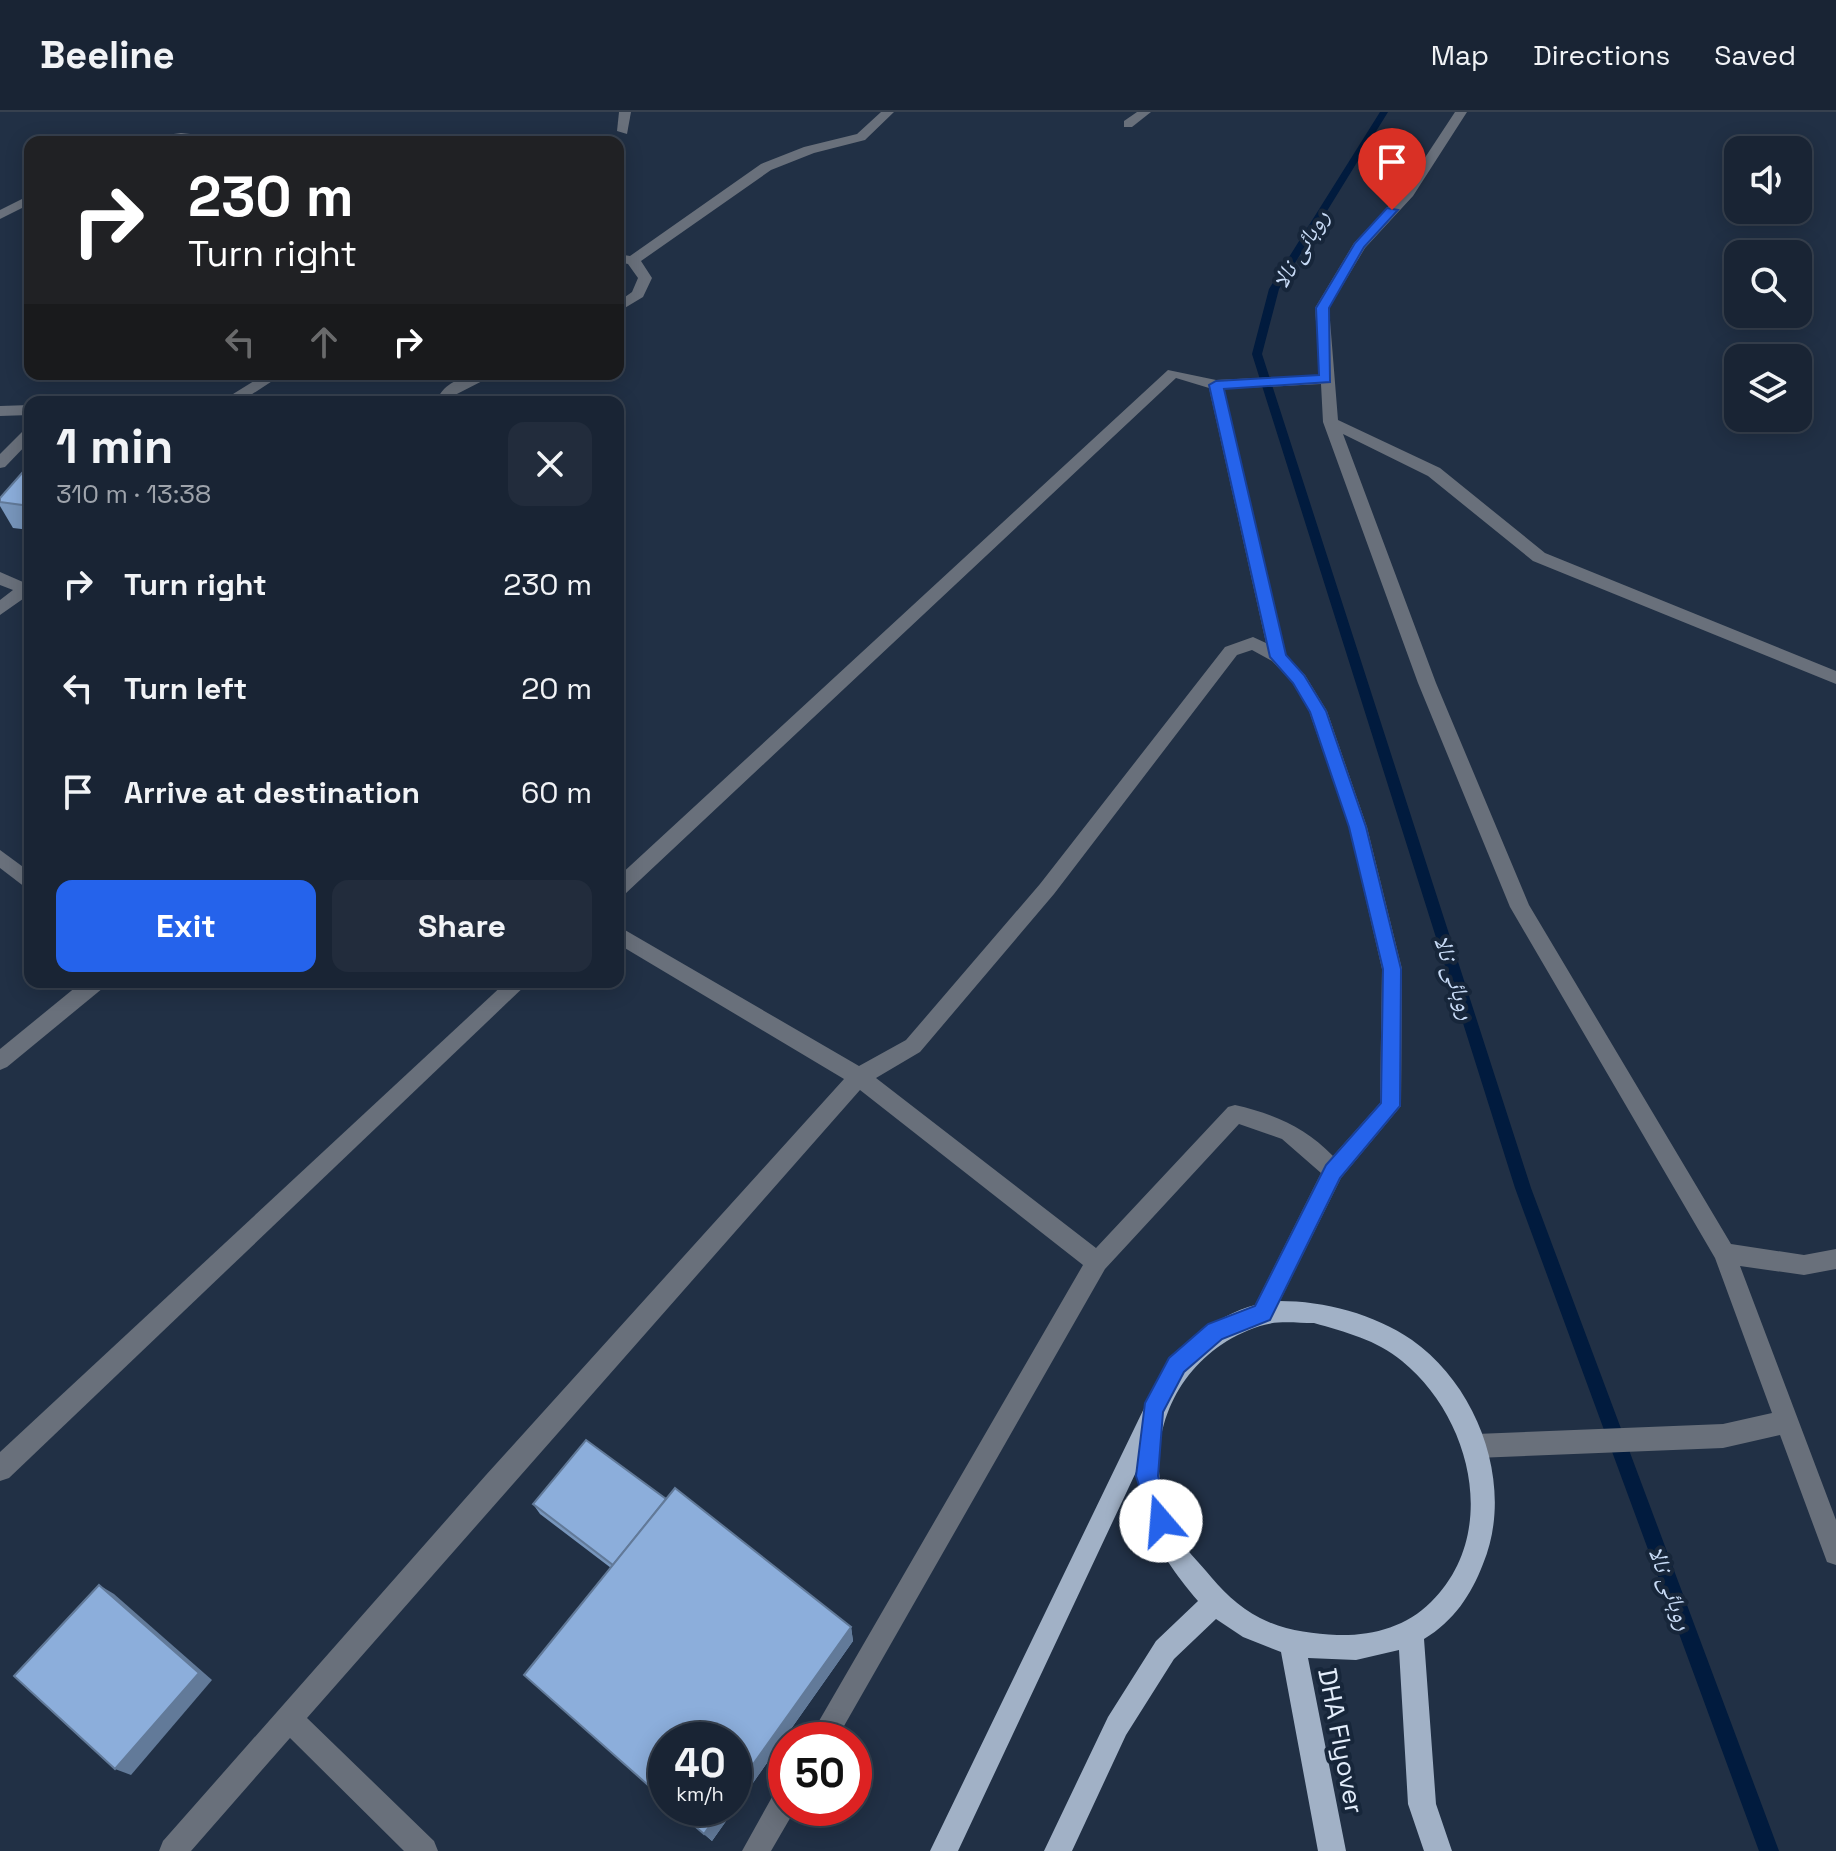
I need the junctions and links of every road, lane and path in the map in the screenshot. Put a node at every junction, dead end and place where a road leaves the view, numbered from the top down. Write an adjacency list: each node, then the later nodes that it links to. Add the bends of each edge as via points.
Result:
1 (625, 112): 6 (street)
2 (888, 112): 9 (street, via 861,137 766,167)
3 (1145, 112): 5 (street)
4 (1461, 112): 11 (street, via 1408,193 1359,246 1322,308)
5 (1128, 124)
6 (623, 131)
7 (24, 202): 8 (street)
8 (0, 215)
9 (626, 259): 10 (street, via 645,278 638,294)
10 (624, 304)
11 (1326, 379): 14 (street); 19 (street)
12 (266, 380): 15 (street)
13 (470, 380): 16 (street)
14 (1224, 385): 26 (street); 30 (street, via 1173,373)
15 (238, 396)
16 (446, 396)
17 (24, 410): 18 (street)
18 (0, 411)
19 (1331, 422): 27 (street, via 1434,472 1539,557); 37 (street, via 1427,683 1520,907)
20 (24, 438): 21 (street)
21 (0, 463)
22 (0, 578): 23 (street)
23 (24, 586)
24 (24, 590): 25 (street)
25 (0, 609)
26 (1278, 657): 35 (street, via 1253,643 1231,651 1047,889 913,1046); 36 (street, via 1318,711 1358,827 1392,969 1390,1106)
27 (1836, 678)
28 (0, 857): 29 (street)
29 (24, 878)
30 (624, 883)
31 (624, 938): 35 (street)
32 (89, 988): 34 (street)
33 (513, 988): 44 (street)
34 (0, 1061)
35 (859, 1077): 39 (street); 49 (street)
36 (1333, 1171): 39 (street, via 1308,1143 1268,1121 1235,1114); 40 (street)
37 (1724, 1253): 38 (street, via 1804,1265); 42 (street)
38 (1836, 1259)
39 (1097, 1262): 50 (street)
40 (1262, 1313): 41 (main road, via 1215,1331 1176,1365); 43 (main road, via 1314,1312 1365,1326 1412,1355 1450,1396)
41 (1153, 1411): 46 (main road, via 1147,1476 1169,1543); 55 (main road)
42 (1786, 1422): 43 (street, via 1723,1436); 45 (street)
43 (1476, 1446): 47 (main road, via 1486,1500 1478,1553 1453,1600)
44 (0, 1469)
45 (1836, 1553)
46 (1215, 1602): 48 (main road, via 1251,1628); 56 (main road, via 1165,1650 1125,1714)
47 (1411, 1633): 48 (main road, via 1354,1650); 58 (main road, via 1422,1804)
48 (1292, 1644): 57 (main road, DHA Flyover)
49 (289, 1719): 52 (street); 53 (street)
50 (831, 1722)
51 (771, 1826): 54 (street)
52 (173, 1851)
53 (424, 1851)
54 (756, 1851)
55 (944, 1851)
56 (1058, 1851)
57 (1332, 1851)
58 (1438, 1851)

